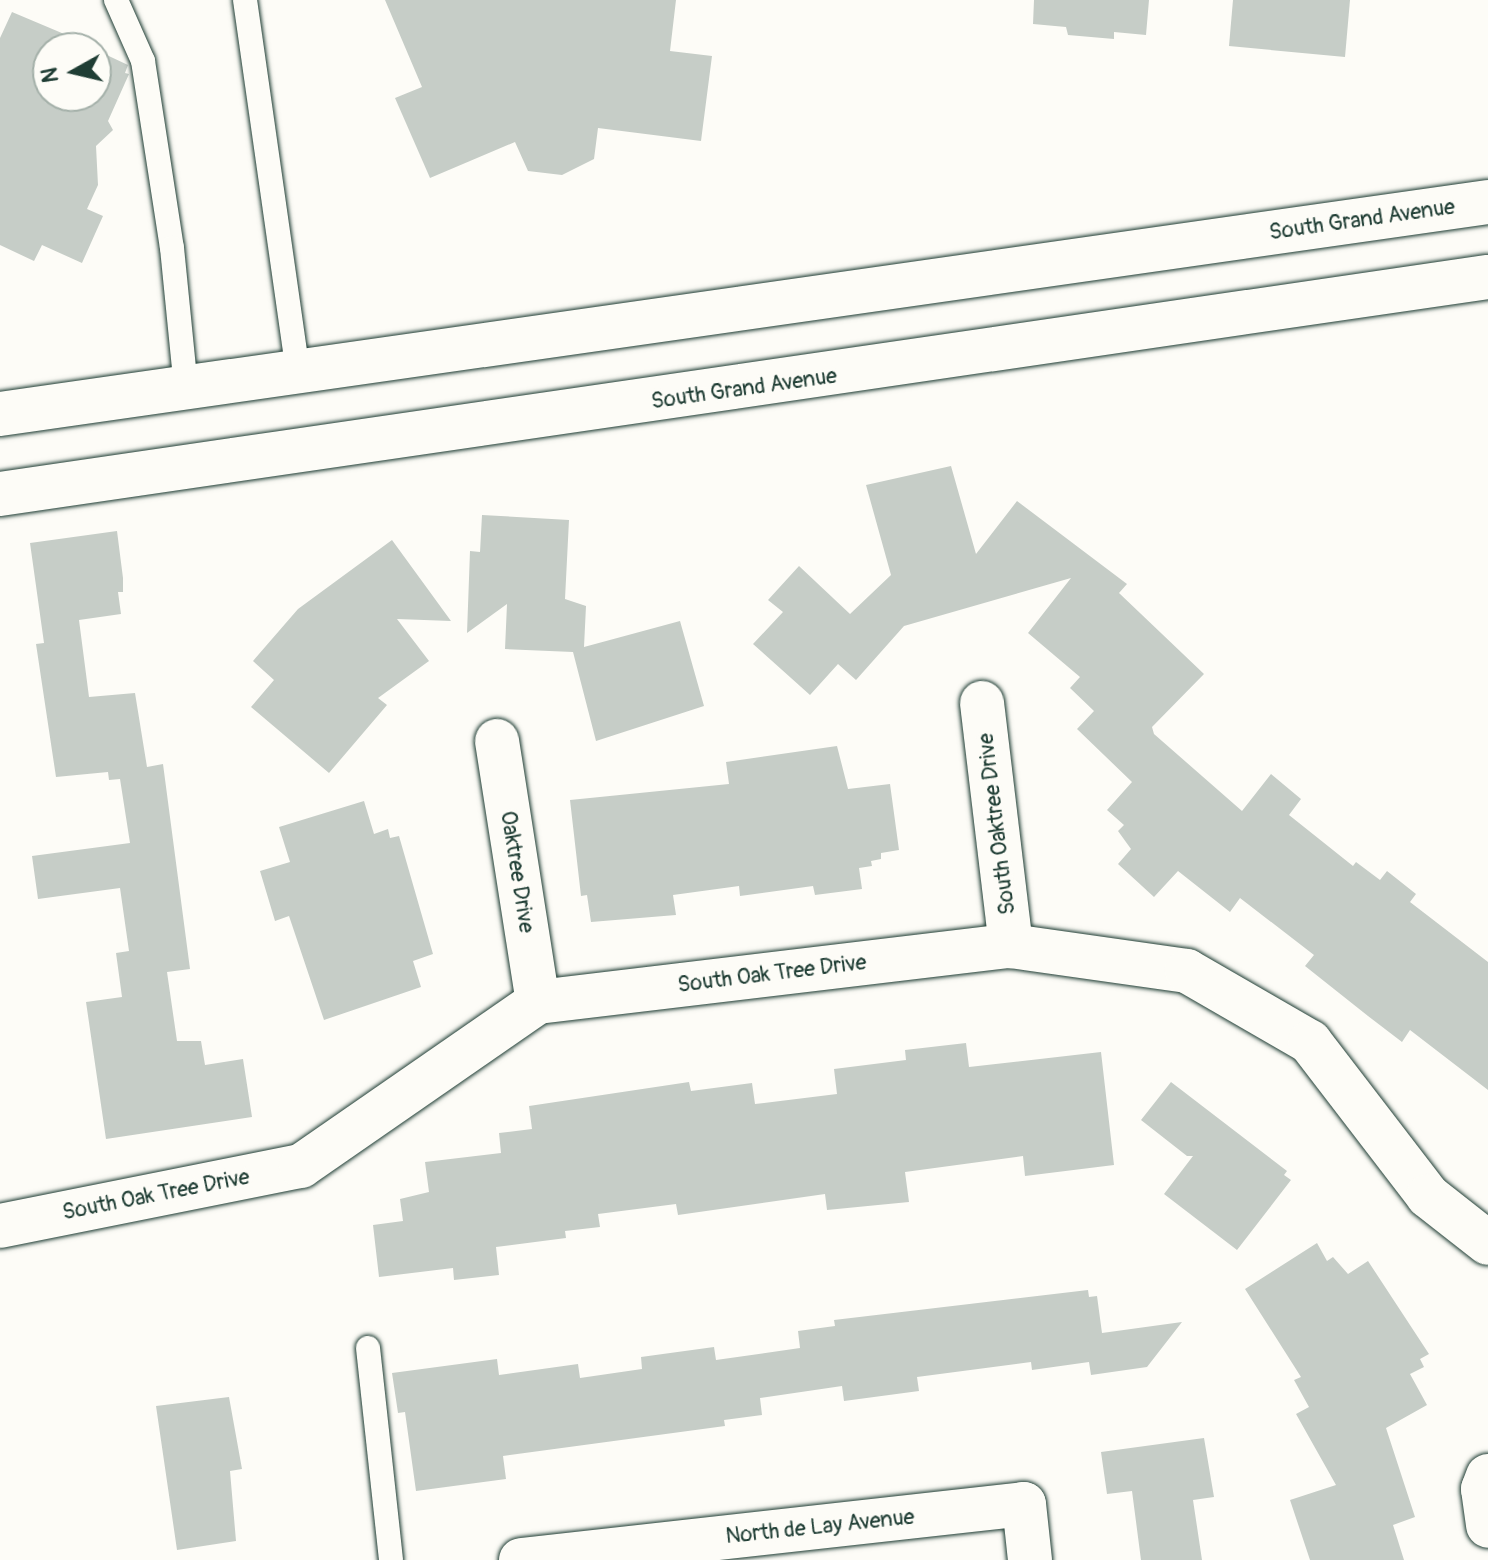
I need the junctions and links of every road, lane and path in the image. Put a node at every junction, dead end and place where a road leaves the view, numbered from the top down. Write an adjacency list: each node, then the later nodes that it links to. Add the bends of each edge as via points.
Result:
1 (116, 0): 6 (lane, via 143,61 172,248)
2 (245, 0): 5 (lane)
3 (1488, 202): 5 (main road, South Grand Avenue)
4 (1488, 277): 8 (main road, South Grand Avenue)
5 (298, 372): 6 (main road, South Grand Avenue)
6 (186, 388): 7 (main road, South Grand Avenue)
7 (0, 414)
8 (0, 494)
9 (982, 703): 11 (main road, South Oaktree Drive)
10 (497, 741): 12 (main road, Oaktree Drive)
11 (1011, 946): 12 (main road, South Oak Tree Drive); 14 (main road, South Oak Tree Drive, via 1187,971 1310,1042 1428,1196)
12 (538, 1002): 13 (main road, South Oak Tree Drive, via 301,1166)
13 (0, 1226)
14 (1488, 1243)
15 (368, 1348): 18 (lane)
16 (1488, 1476): 17 (main road, via 1483,1489)
17 (1488, 1526)
18 (391, 1560)
19 (521, 1560): 20 (main road, North de Lay Avenue, via 1024,1504)
20 (1030, 1560)

